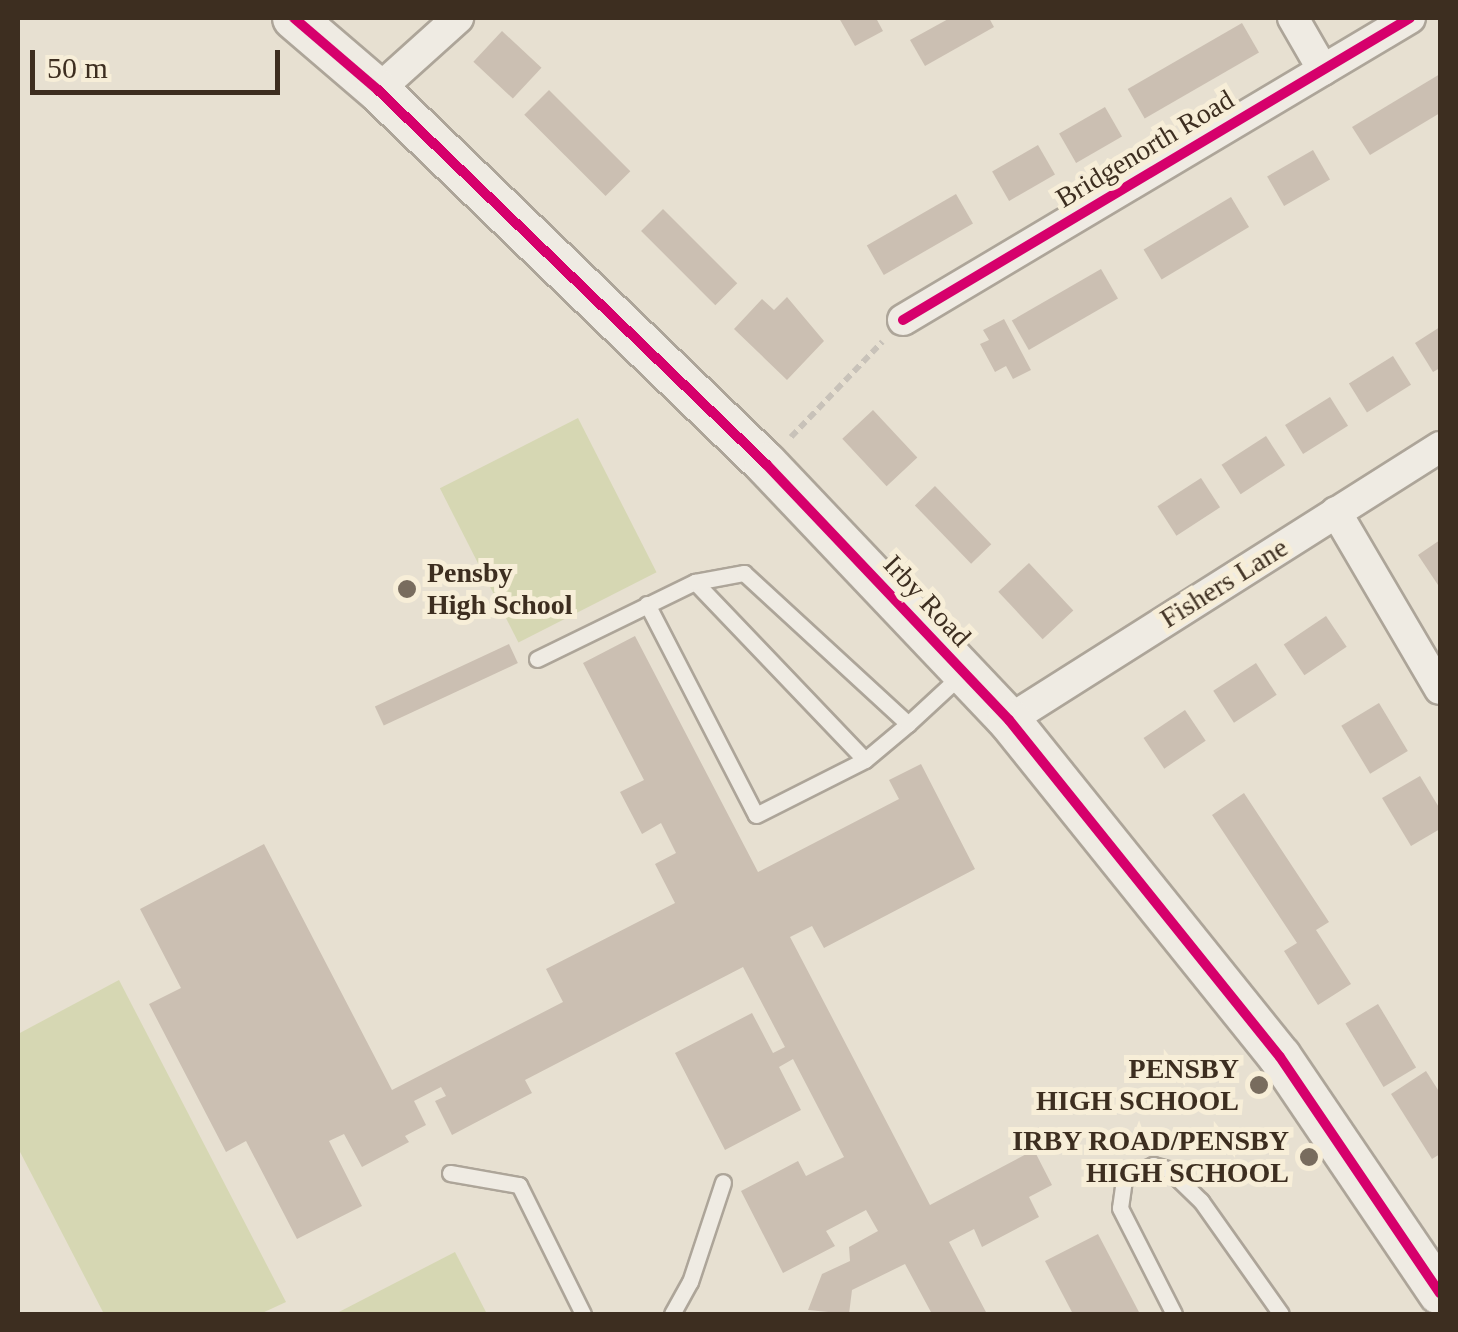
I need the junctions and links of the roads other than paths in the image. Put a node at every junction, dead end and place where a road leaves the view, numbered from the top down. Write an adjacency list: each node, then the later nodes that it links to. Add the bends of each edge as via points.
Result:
1 (294, 18): 6 (street, Irby Road)
2 (458, 18): 6 (street)
3 (1293, 18): 5 (street)
4 (1410, 18): 5 (street, Bridgenorth Road)
5 (1322, 70): 7 (street, Bridgenorth Road)
6 (378, 90): 13 (street, Irby Road, via 766,464)
7 (903, 320)
8 (1440, 447): 9 (street, Fishers Lane)
9 (1336, 512): 14 (street); 15 (street, Fishers Lane)
10 (695, 582): 11 (lane); 16 (lane, via 744,572); 17 (lane)
11 (647, 604): 12 (lane); 17 (lane, via 756,815)
12 (537, 659)
13 (964, 673): 15 (street, Irby Road); 16 (lane)
14 (1440, 689)
15 (1009, 720): 20 (street, Irby Road, via 1280,1057)
16 (908, 724): 17 (lane)
17 (865, 760)
18 (450, 1173): 21 (lane, via 519,1185)
19 (722, 1182): 22 (lane, via 690,1282)
20 (1440, 1293)
21 (583, 1314)
22 (672, 1314)
23 (1174, 1314): 24 (lane, via 1120,1208 1124,1178 1152,1165 1168,1170 1201,1201)
24 (1281, 1314)

